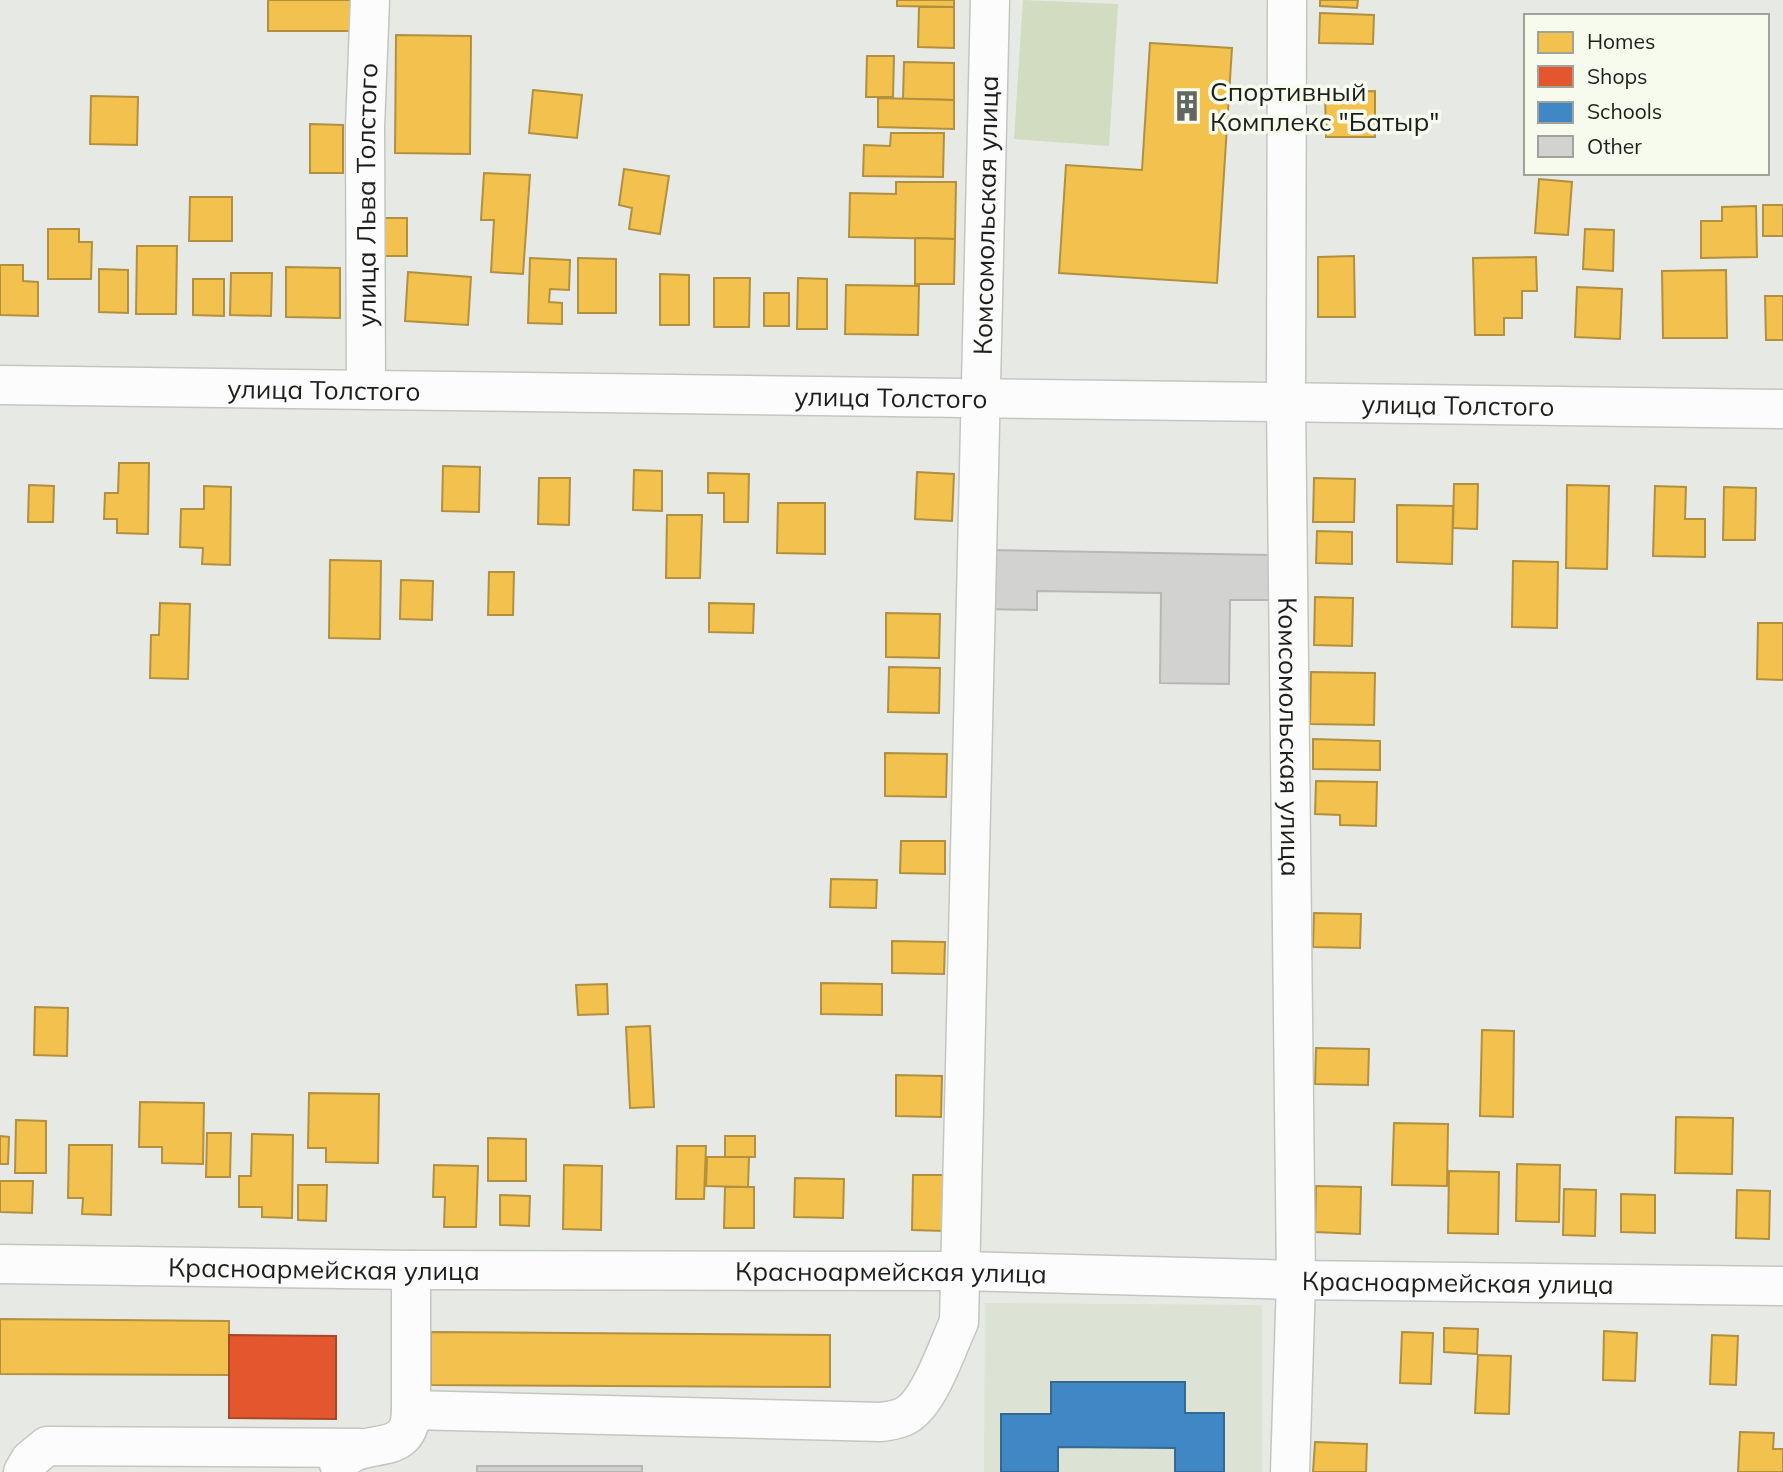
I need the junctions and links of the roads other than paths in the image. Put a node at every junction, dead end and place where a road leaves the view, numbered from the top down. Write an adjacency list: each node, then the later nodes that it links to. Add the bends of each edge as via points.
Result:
1 (370, 0): 5 (street, улица Льва Толстого, via 365,127)
2 (990, 0): 6 (street, Комсомольская улица)
3 (1287, 0): 7 (street, Комсомольская улица)
4 (0, 385): 5 (street, улица Толстого)
5 (366, 389): 6 (street, улица Толстого)
6 (981, 397): 7 (street, улица Толстого); 11 (street, Комсомольская улица)
7 (1286, 402): 8 (street, улица Толстого); 12 (street, Комсомольская улица)
8 (1783, 409)
9 (0, 1264): 10 (street, Красноармейская улица)
10 (411, 1270): 11 (street, Красноармейская улица); 14 (street)
11 (960, 1271): 12 (street, Красноармейская улица); 14 (street, Комсомольская улица, via 959,1322 928,1391 902,1418 881,1422)
12 (1296, 1280): 13 (street, Красноармейская улица); 17 (street, Комсомольская улица)
13 (1783, 1286)
14 (411, 1410): 15 (street, via 408,1429 401,1438)
15 (347, 1460): 16 (street, via 47,1446)
16 (23, 1472)
17 (1290, 1472)

